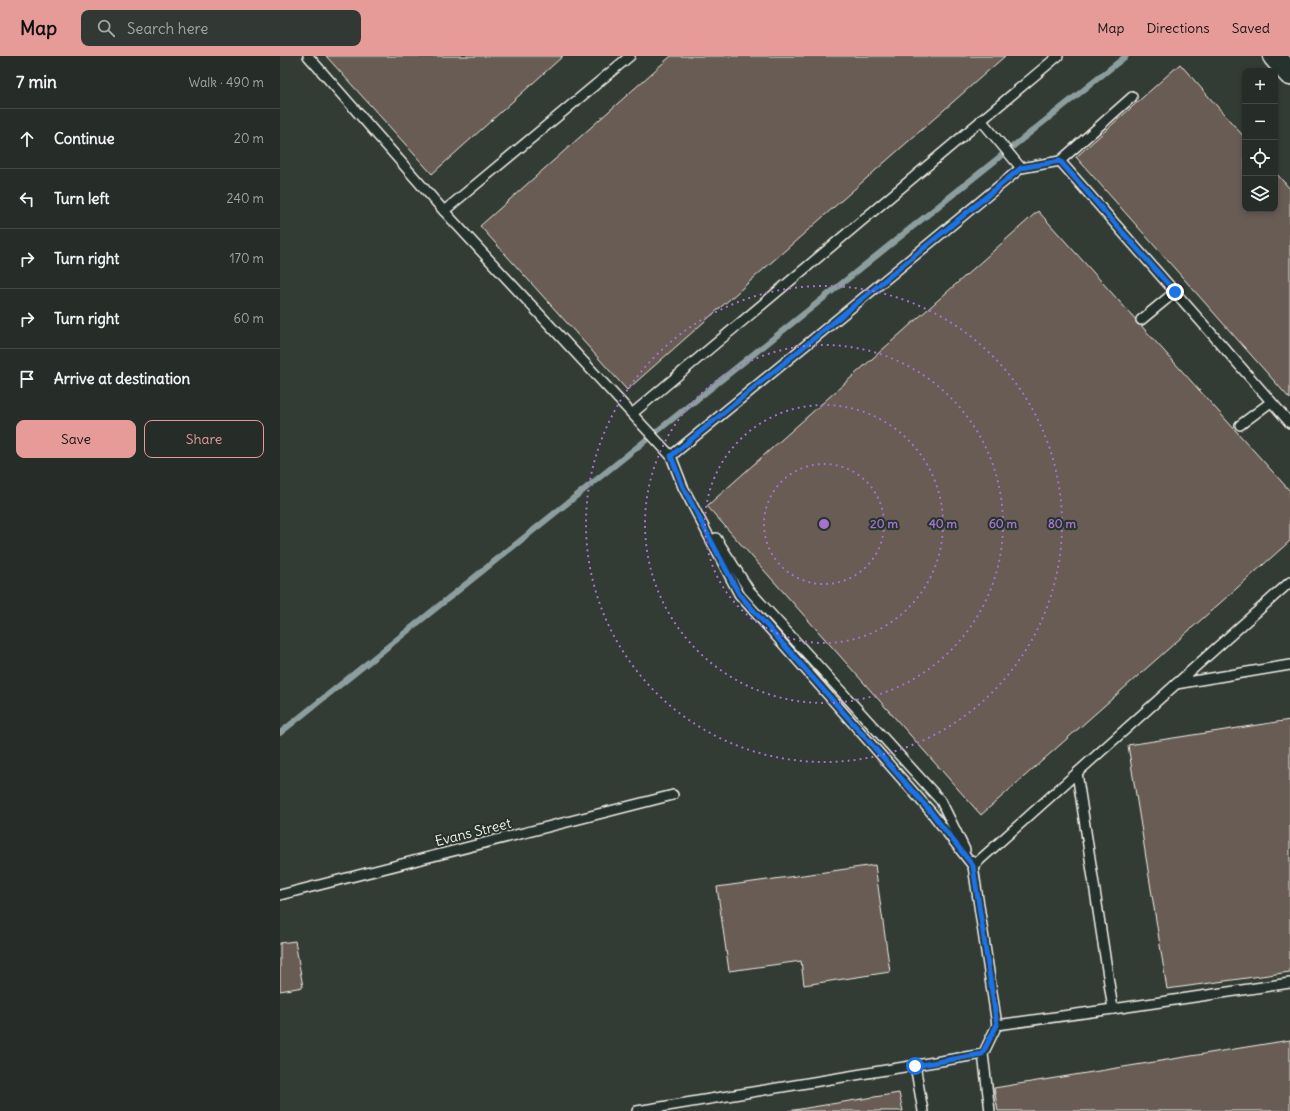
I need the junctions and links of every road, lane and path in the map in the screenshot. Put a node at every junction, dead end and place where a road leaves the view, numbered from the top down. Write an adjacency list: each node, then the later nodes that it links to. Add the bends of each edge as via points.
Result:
1 (308, 56): 10 (lane)
2 (630, 56): 10 (lane)
3 (1058, 56): 7 (lane)
4 (1274, 56): 5 (street)
5 (1290, 74)
6 (1132, 97): 8 (lane)
7 (981, 120): 9 (lane); 14 (lane)
8 (1060, 161): 9 (lane); 11 (lane)
9 (1021, 168): 17 (lane)
10 (444, 211): 14 (lane)
11 (1175, 292): 12 (lane); 13 (lane)
12 (1141, 320)
13 (1271, 402): 15 (lane); 16 (lane)
14 (633, 414): 17 (lane)
15 (1290, 423)
16 (1240, 425)
17 (671, 456): 18 (lane)
18 (683, 487): 24 (lane, via 739,594 931,812); 24 (lane, via 749,590 941,801)
19 (1290, 582): 21 (lane)
20 (1290, 665): 21 (lane)
21 (1176, 684): 22 (lane)
22 (1077, 773): 24 (lane); 27 (lane)
23 (673, 795): 25 (lane, Evans Street)
24 (973, 866): 28 (lane)
25 (280, 895)
26 (1290, 983): 27 (lane)
27 (1113, 1009): 28 (lane)
28 (997, 1025): 29 (lane)
29 (982, 1054): 30 (lane); 33 (lane)
30 (915, 1066): 31 (lane); 32 (lane)
31 (637, 1111)
32 (923, 1111)
33 (990, 1111)

